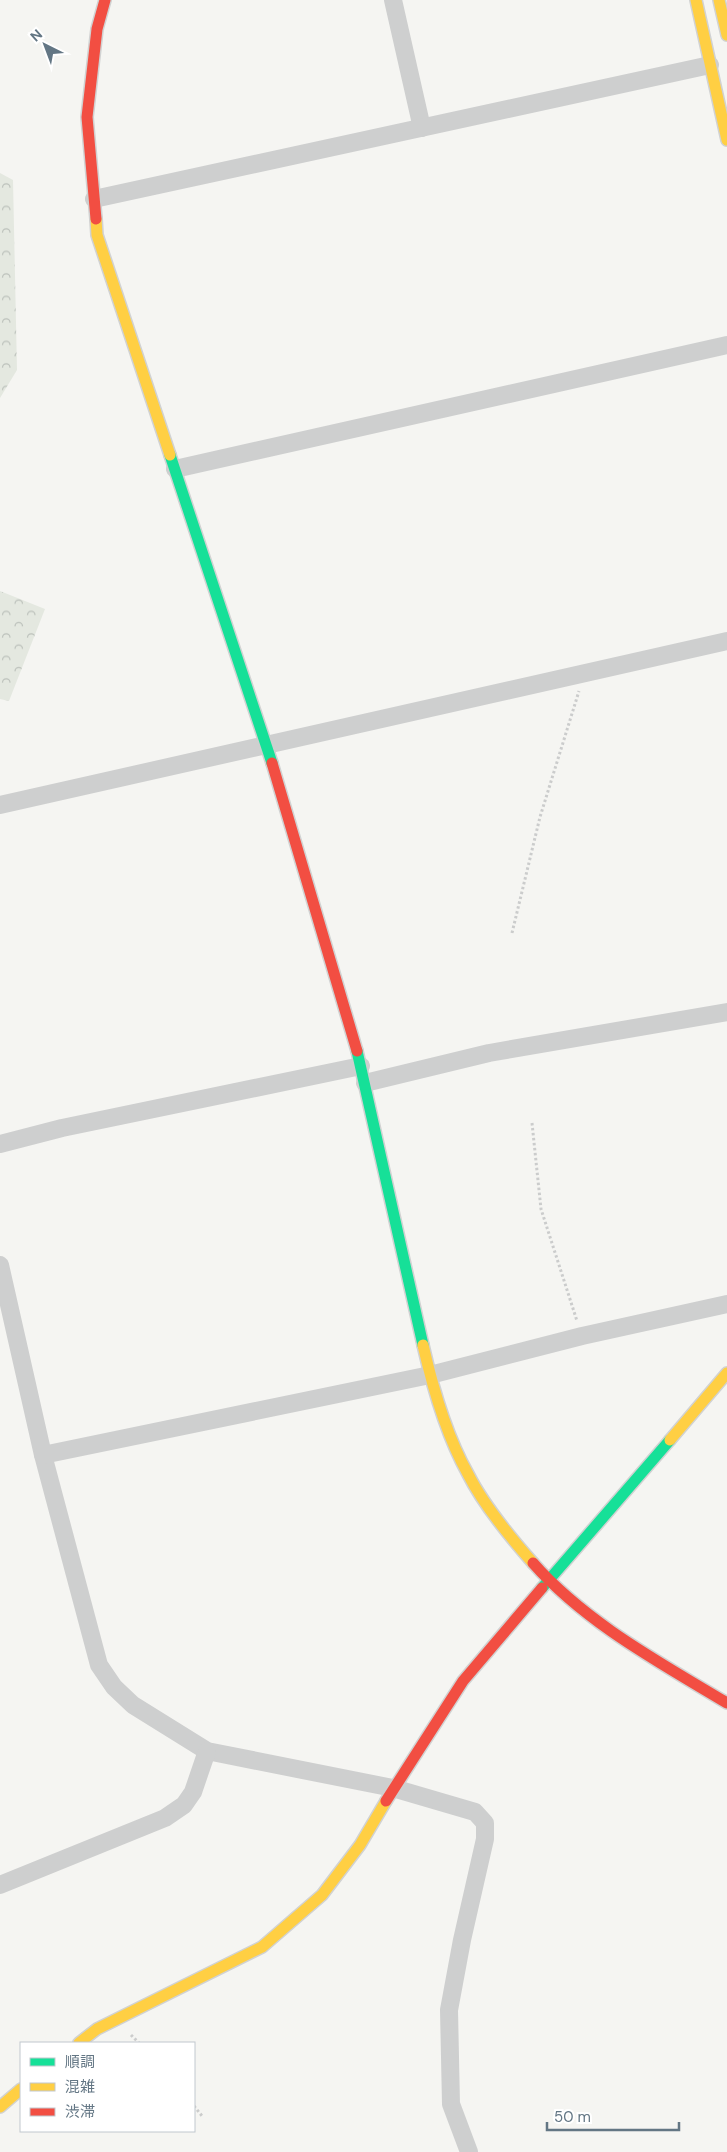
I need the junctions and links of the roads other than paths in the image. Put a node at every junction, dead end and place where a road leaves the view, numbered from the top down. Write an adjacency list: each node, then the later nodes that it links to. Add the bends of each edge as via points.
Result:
1 (105, 0): 9 (street, via 97,29 87,117)
2 (394, 0): 7 (street)
3 (696, 0): 6 (street)
4 (719, 0): 5 (street)
5 (727, 35)
6 (710, 65): 7 (street); 8 (street)
7 (422, 128): 9 (street)
8 (727, 140)
9 (94, 199): 11 (street, via 97,235)
10 (727, 345): 11 (street)
11 (175, 469): 13 (street)
12 (727, 641): 13 (street)
13 (267, 746): 14 (street); 16 (street)
14 (0, 805)
15 (727, 1012): 17 (street, via 489,1053)
16 (361, 1066): 17 (street); 18 (street, via 62,1128)
17 (365, 1083): 22 (street)
18 (0, 1144)
19 (0, 1265): 23 (street)
20 (727, 1304): 22 (street, via 582,1336)
21 (727, 1373): 24 (street)
22 (430, 1375): 23 (street); 24 (street, via 447,1427 468,1475 510,1537)
23 (42, 1455): 26 (street, via 99,1665 114,1687 133,1705)
24 (549, 1581): 25 (street, via 585,1612); 27 (street, via 463,1681)
25 (727, 1703)
26 (206, 1751): 27 (street); 28 (street, via 193,1792 184,1805 165,1818)
27 (393, 1788): 29 (street, via 360,1845 322,1895 262,1947 97,2029); 32 (street, via 475,1812 485,1823 485,1839 449,2010 451,2104)
28 (0, 1885)
29 (80, 2042)
30 (20, 2090): 31 (street)
31 (0, 2108)
32 (469, 2152)

